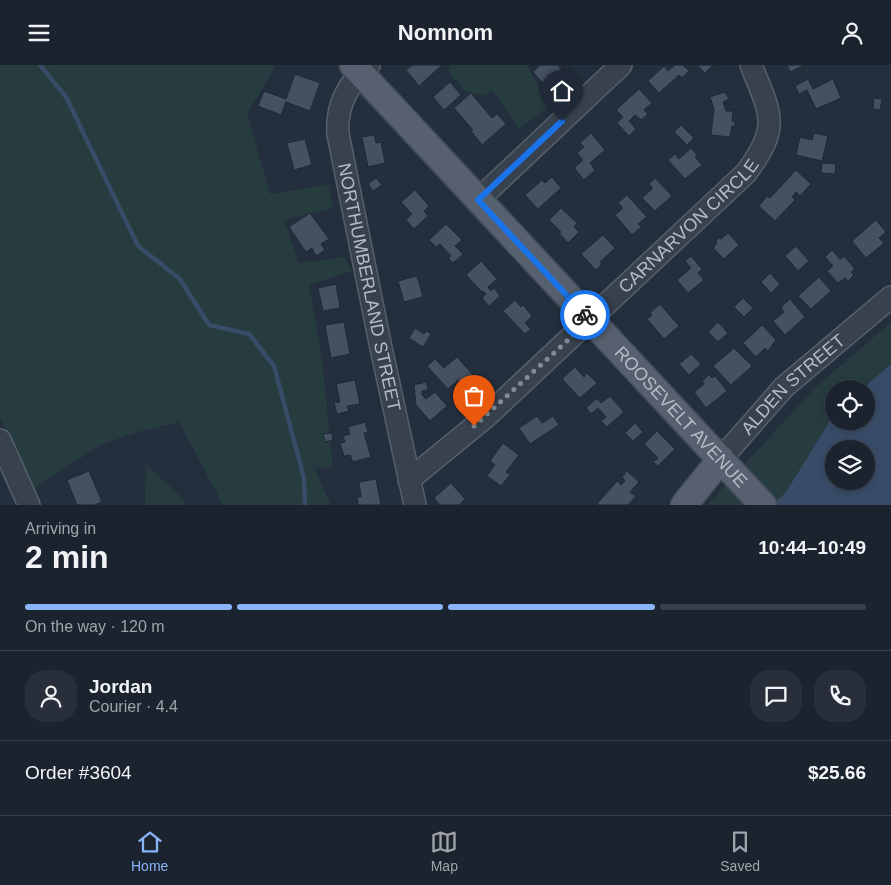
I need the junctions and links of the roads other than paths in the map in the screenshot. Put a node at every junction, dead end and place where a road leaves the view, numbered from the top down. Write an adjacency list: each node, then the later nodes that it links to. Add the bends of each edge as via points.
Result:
1 (621, 65): 4 (street)
2 (751, 65): 6 (street, CARNARVON CIRCLE, via 768,107 767,139 758,158)
3 (361, 68): 4 (main road, ROOSEVELT AVENUE); 9 (street, NORTHUMBERLAND STREET, via 343,98 338,115 338,134)
4 (478, 200): 6 (main road, ROOSEVELT AVENUE)
5 (891, 297): 8 (street, ALDEN STREET, via 784,387)
6 (590, 320): 8 (main road, ROOSEVELT AVENUE); 9 (street, CARNARVON CIRCLE, via 487,415)
7 (0, 440): 11 (street)
8 (722, 459): 10 (main road, ROOSEVELT AVENUE); 13 (main road, ALDEN STREET)
9 (409, 480): 12 (street, NORTHUMBERLAND STREET)
10 (757, 499)
11 (30, 505)
12 (415, 505)
13 (684, 505)

